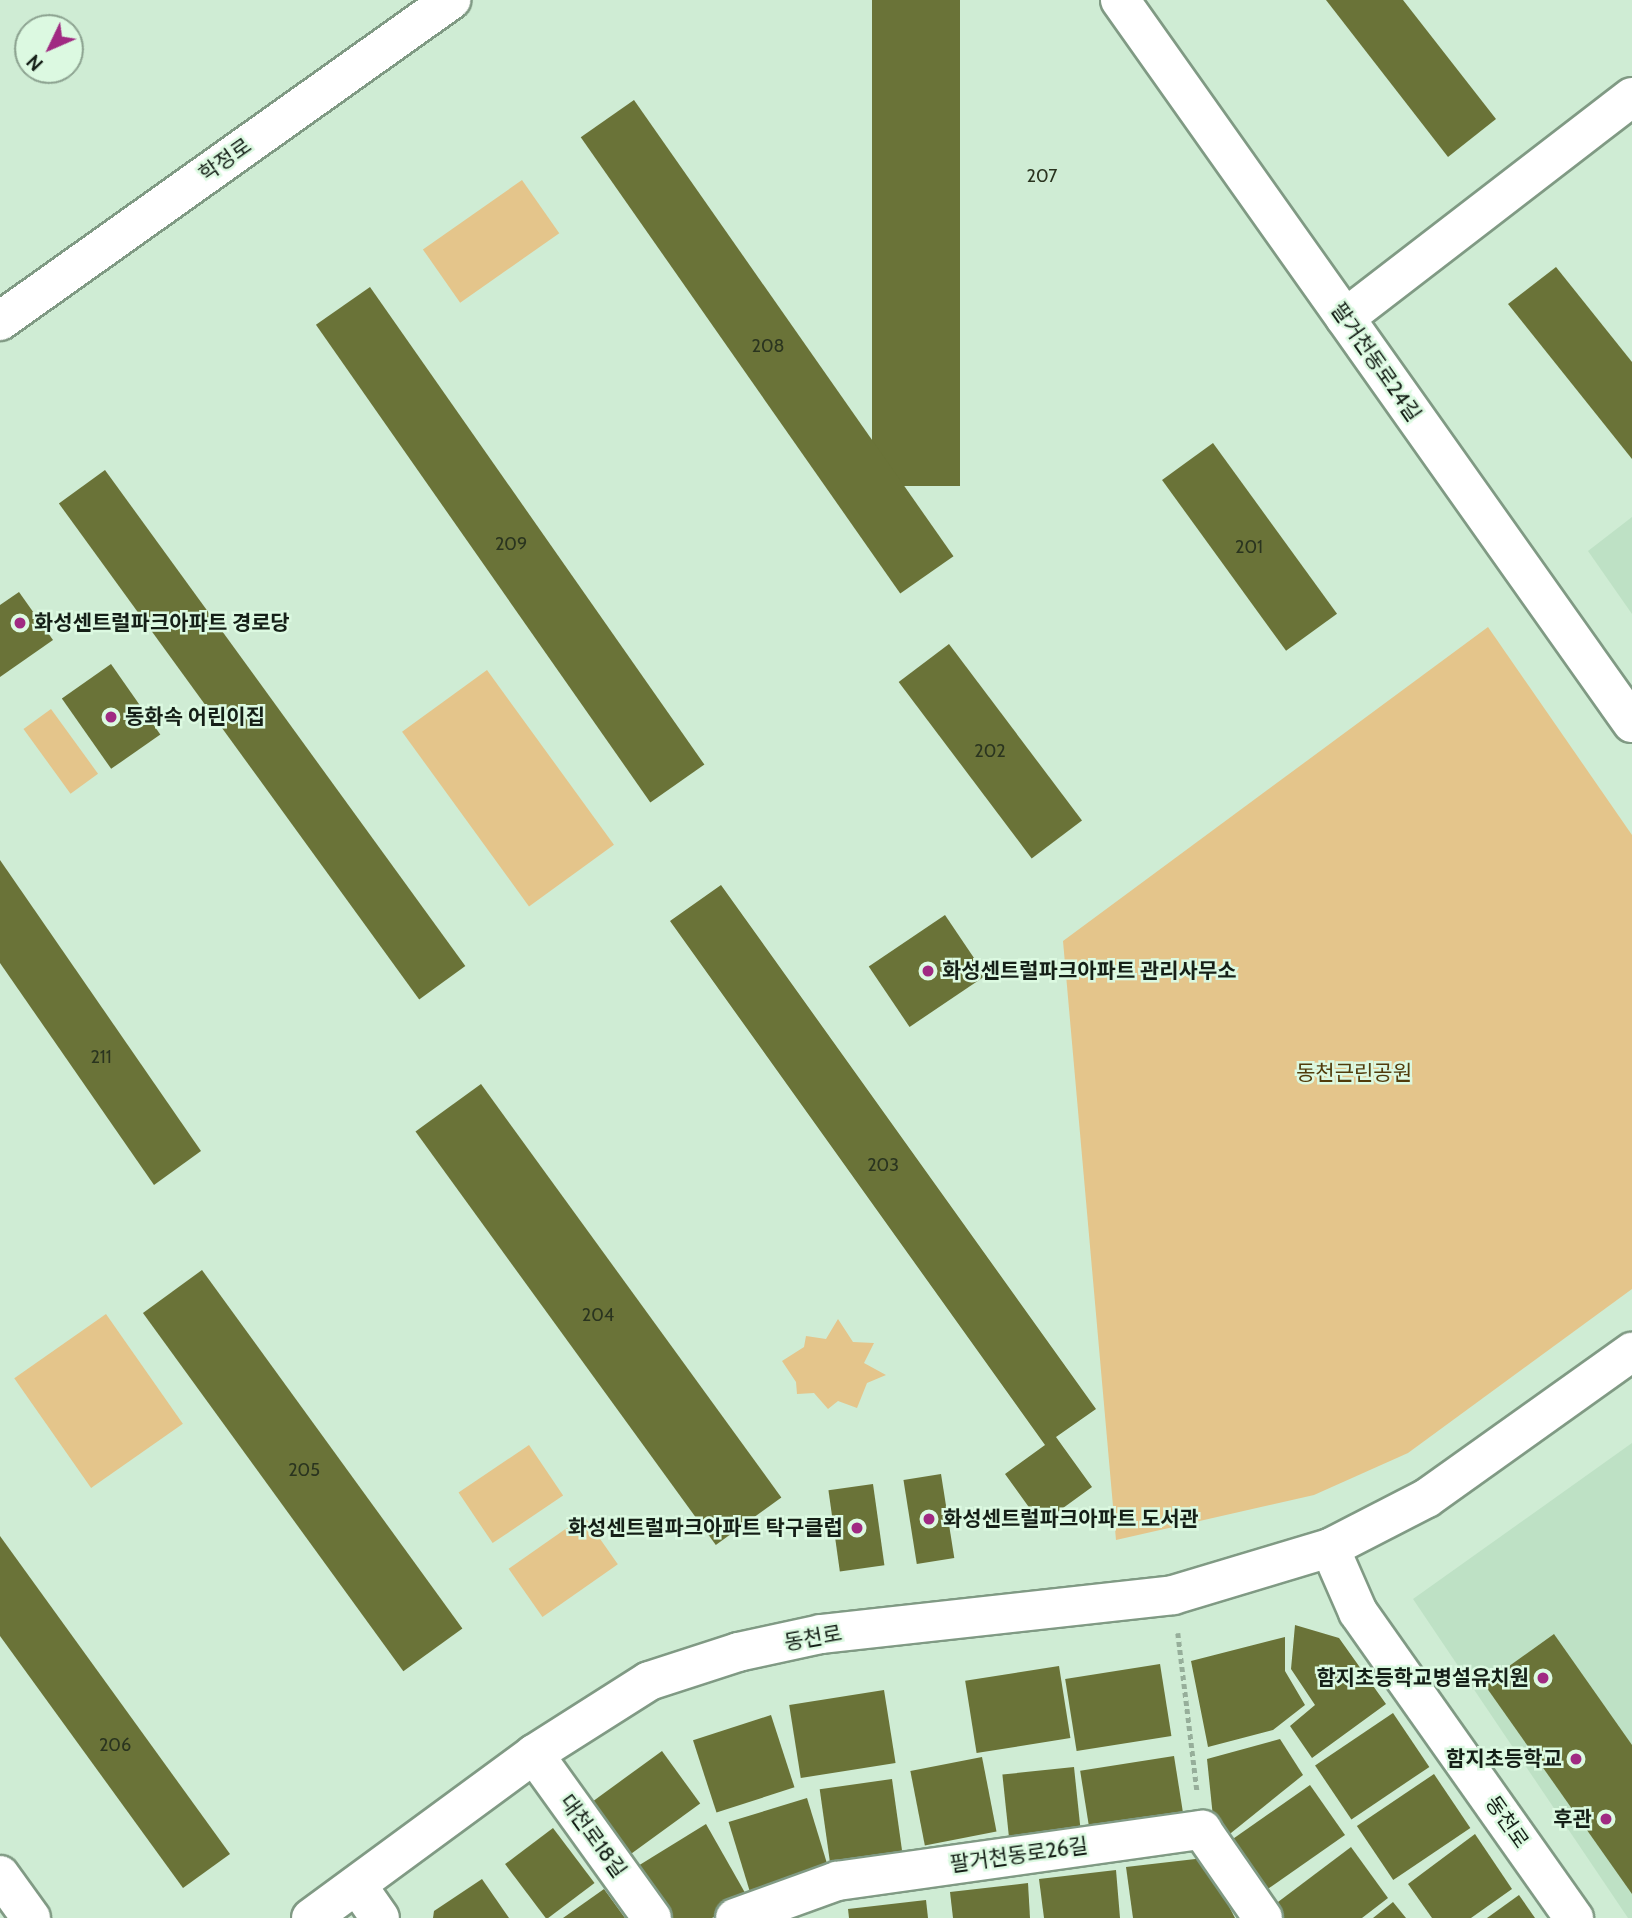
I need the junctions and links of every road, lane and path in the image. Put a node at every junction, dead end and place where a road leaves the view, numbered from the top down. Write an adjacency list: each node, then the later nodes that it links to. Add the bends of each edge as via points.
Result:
1 (451, 0): 5 (street, 학정로)
2 (1119, 0): 4 (street, 팔거천동로24길)
3 (1632, 97): 4 (street)
4 (1345, 318): 6 (street, 팔거천동로24길)
5 (0, 321)
6 (1632, 723)
7 (1632, 1352): 8 (street, 동천로, via 1427,1498)
8 (1330, 1548): 9 (street, 동천로); 20 (street, 동천로, via 1358,1612)
9 (1173, 1595): 10 (street, 동천로, via 821,1634 738,1652 649,1681); 11 (path)
10 (534, 1754): 13 (street, 동천로); 17 (street, 대천로18길)
11 (1202, 1830): 18 (street, 팔거천동로26길, via 837,1881); 19 (street)
12 (0, 1875): 14 (street)
13 (357, 1885): 15 (street, 동천로); 16 (street)
14 (31, 1918)
15 (311, 1918)
16 (380, 1918)
17 (652, 1918)
18 (735, 1918)
19 (1263, 1918)
20 (1574, 1918)

